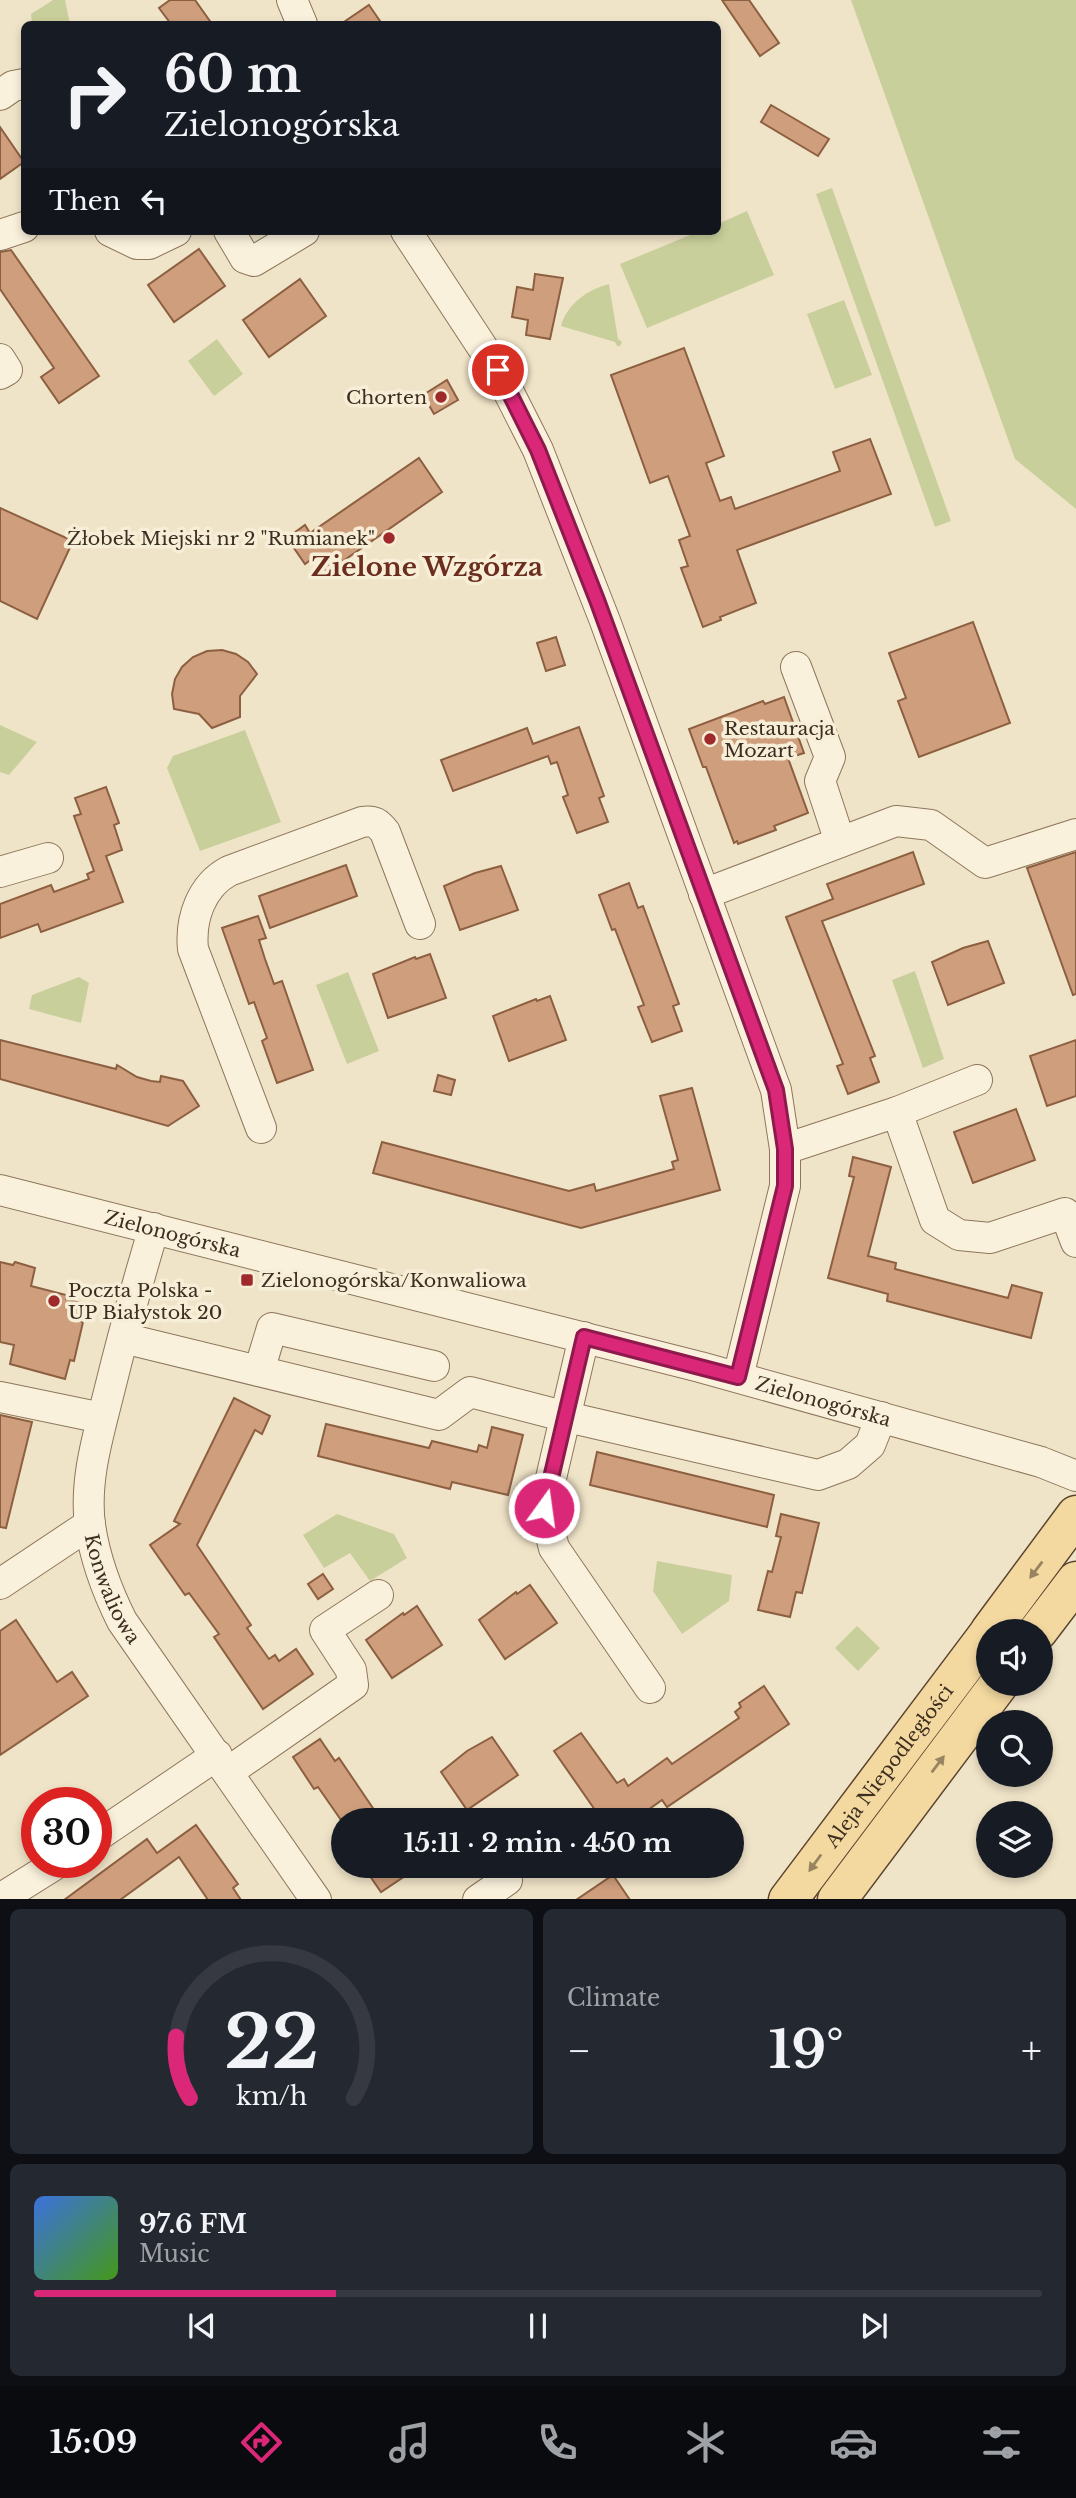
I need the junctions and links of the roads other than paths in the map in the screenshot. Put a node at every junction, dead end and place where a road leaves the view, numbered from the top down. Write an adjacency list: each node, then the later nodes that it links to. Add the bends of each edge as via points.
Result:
1 (292, 0): 2 (street)
2 (301, 21)
3 (21, 85): 4 (street)
4 (0, 95)
5 (21, 228): 6 (street)
6 (0, 235)
7 (118, 235): 8 (street, via 137,244)
8 (168, 235)
9 (231, 235): 10 (street, via 245,258 254,261)
10 (297, 235)
11 (409, 235): 17 (street, via 498,370 538,450)
12 (796, 667): 14 (street, via 830,757 820,781)
13 (1076, 834): 14 (street, via 985,863 931,825 896,821)
14 (839, 842): 17 (street)
15 (48, 858): 16 (street)
16 (0, 872)
17 (704, 894): 22 (street, via 776,1090)
18 (420, 924): 21 (street, via 385,832 372,821 229,871 207,888 191,935 193,949)
19 (977, 1080): 20 (street)
20 (897, 1112): 22 (street); 25 (street, via 935,1220 959,1235 990,1238 1065,1213)
21 (261, 1129)
22 (785, 1149): 30 (street, via 785,1186)
23 (0, 1190): 24 (street, Zielonogórska)
24 (154, 1228): 26 (street, Zielonogórska); 27 (street, Konwaliowa)
25 (1076, 1242)
26 (584, 1337): 30 (street, Zielonogórska); 32 (street)
27 (122, 1338): 29 (street); 34 (street, Konwaliowa)
28 (434, 1366): 29 (street, via 272,1328)
29 (259, 1371): 32 (street, via 439,1415 470,1392)
30 (738, 1377): 33 (street, Zielonogórska)
31 (0, 1397): 34 (street)
32 (566, 1417): 33 (street, via 818,1475 848,1464 870,1445); 44 (street, via 544,1508 554,1548)
33 (881, 1417): 35 (street, Zielonogórska)
34 (102, 1419): 37 (street, Konwaliowa, via 90,1468)
35 (1076, 1476)
36 (1076, 1515): 41 (main road, Aleja Niepodległości, one-way to 41)
37 (90, 1524): 39 (street); 46 (street, Konwaliowa, via 103,1578 122,1621)
38 (1076, 1581): 42 (main road)
39 (0, 1584)
40 (378, 1595): 46 (street, via 325,1630 351,1670 353,1685)
41 (999, 1619)
42 (1047, 1619)
43 (976, 1649): 53 (main road, Aleja Niepodległości, one-way to 53)
44 (650, 1688)
45 (990, 1696): 54 (main road, Aleja Niepodległości, one-way to 45)
46 (223, 1763): 47 (street); 51 (street, Konwaliowa)
47 (112, 1828)
48 (33, 1878): 50 (street)
49 (507, 1880): 52 (street)
50 (0, 1899)
51 (316, 1899)
52 (478, 1899)
53 (788, 1899)
54 (837, 1899)

